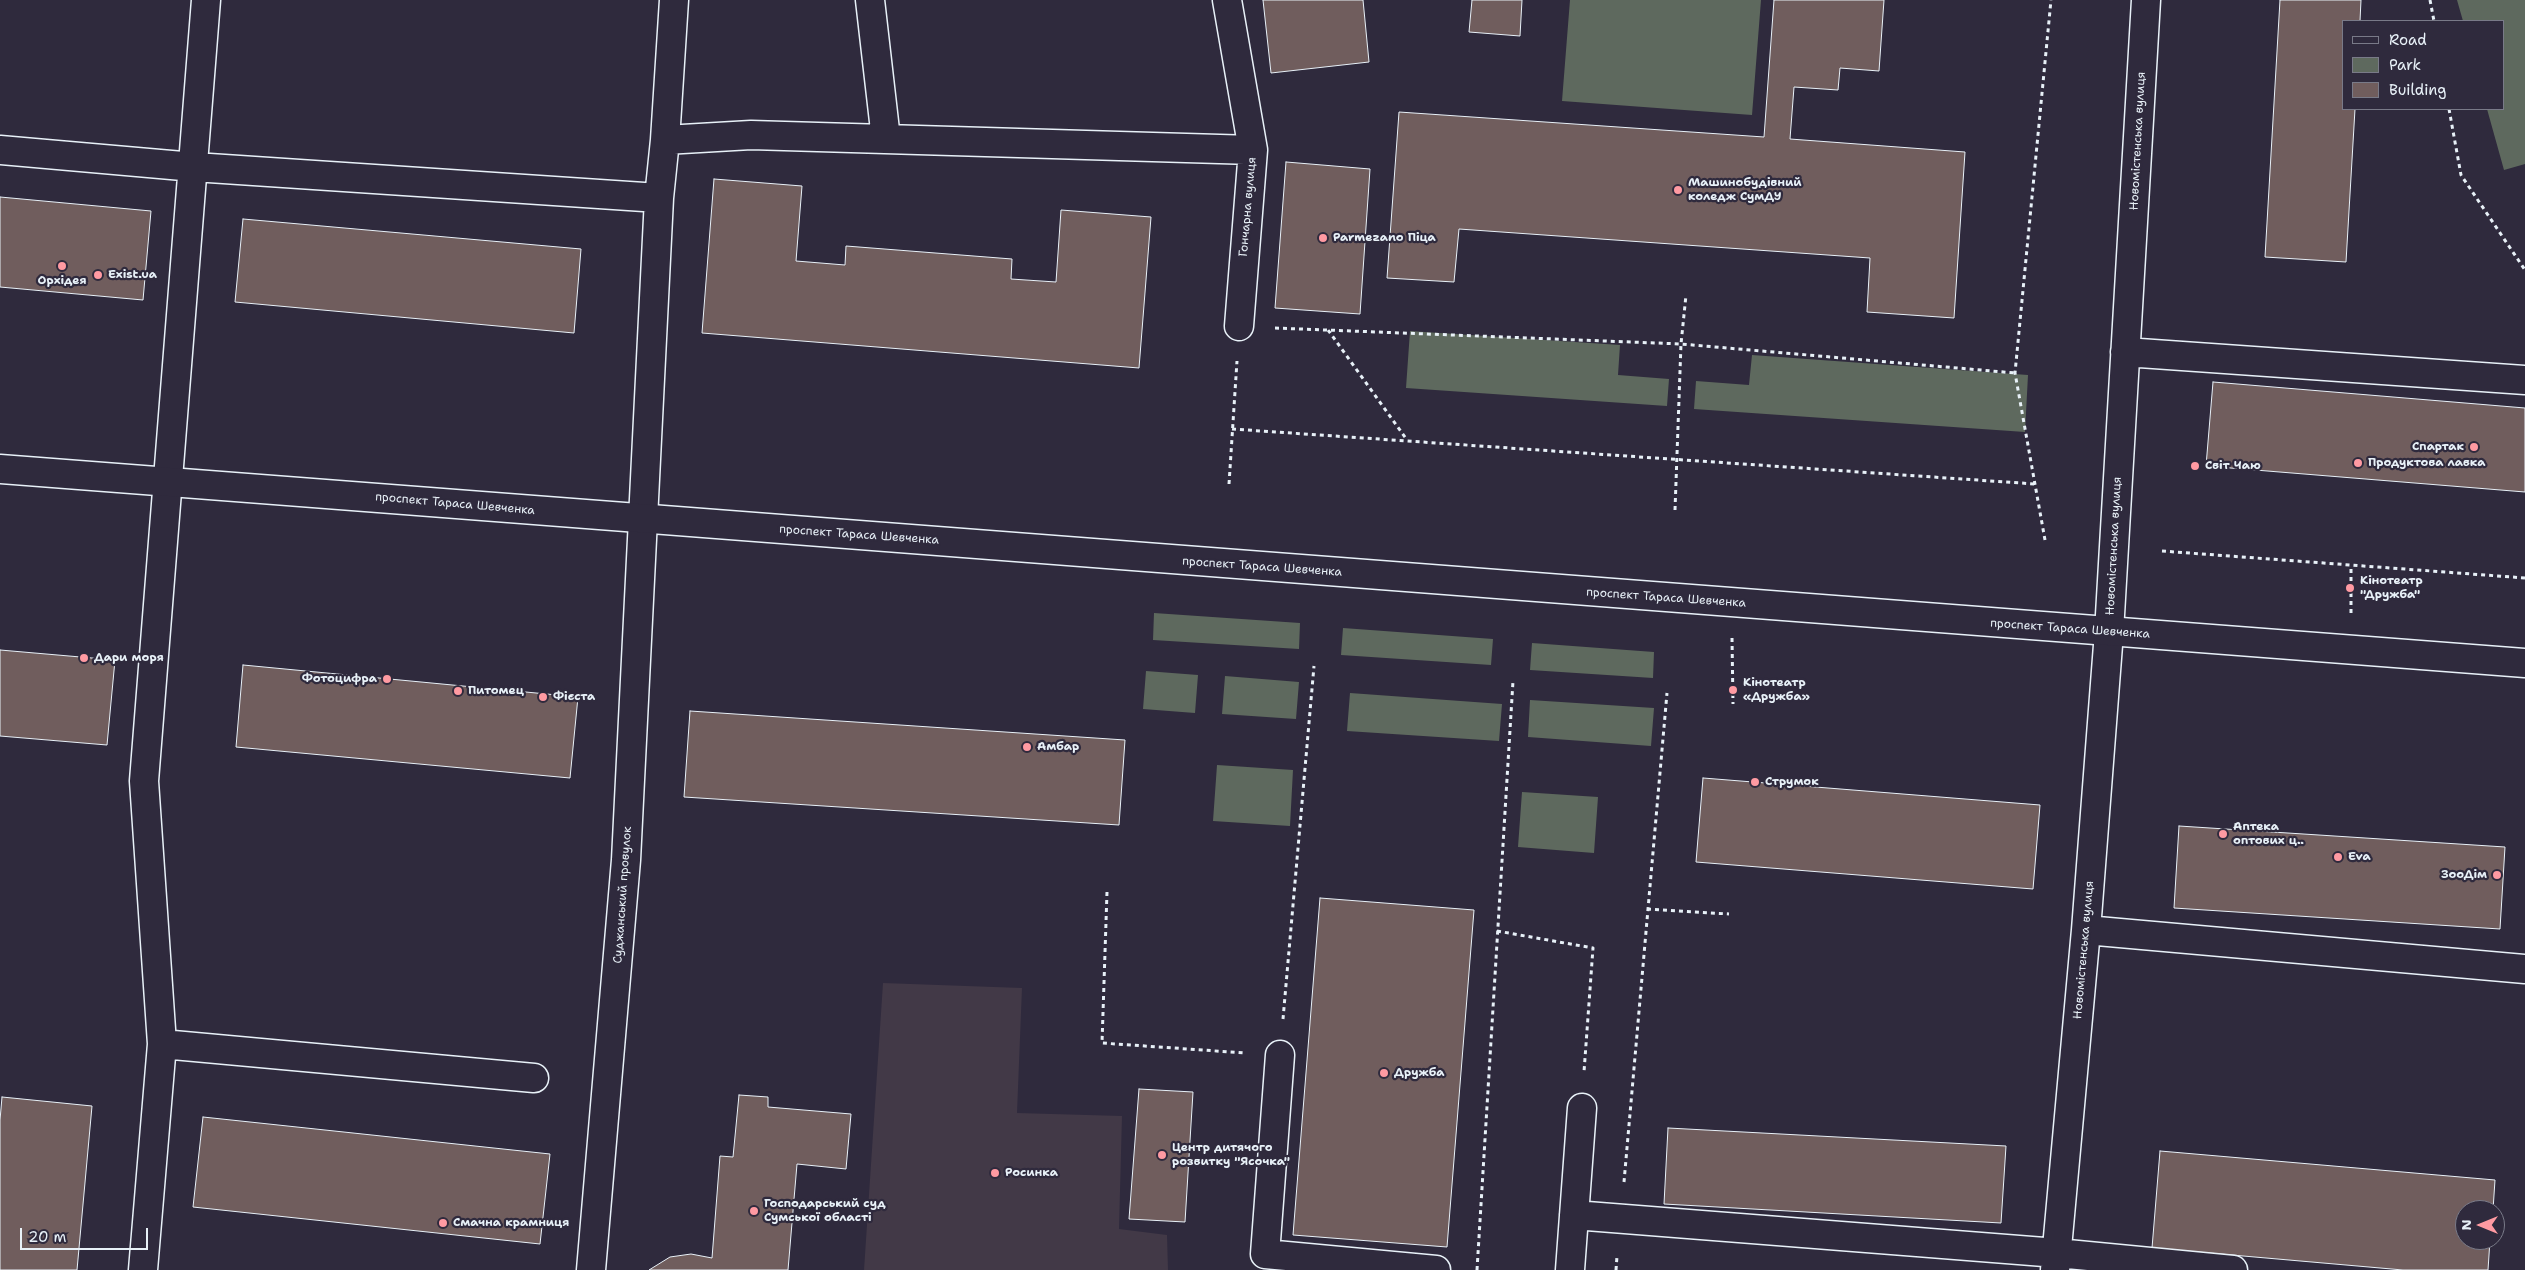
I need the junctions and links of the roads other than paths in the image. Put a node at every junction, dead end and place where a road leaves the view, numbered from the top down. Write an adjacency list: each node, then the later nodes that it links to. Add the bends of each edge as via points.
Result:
1 (206, 0): 10 (main road)
2 (674, 0): 7 (main road, Суджанський провулок)
3 (870, 0): 6 (main road)
4 (1227, 0): 9 (main road, Гончарна вулиця)
5 (2146, 0): 13 (main road, Новомістенська вулиця)
6 (886, 139): 7 (main road, via 751,135); 9 (main road)
7 (665, 140): 11 (main road, Суджанський провулок)
8 (0, 150): 10 (main road)
9 (1253, 150): 12 (main road, Гончарна вулиця)
10 (194, 167): 11 (main road); 16 (main road)
11 (659, 198): 17 (main road, Суджанський провулок)
12 (1239, 326)
13 (2125, 352): 14 (main road); 18 (main road, Новомістенська вулиця)
14 (2525, 380)
15 (0, 469): 16 (main road, проспект Тараса Шевченка)
16 (169, 482): 17 (main road, проспект Тараса Шевченка); 22 (main road, via 144,781)
17 (643, 519): 18 (main road, проспект Тараса Шевченка); 29 (main road, Суджанський провулок, via 626,860)
18 (2109, 632): 19 (main road, проспект Тараса Шевченка); 20 (main road, Новомістенська вулиця)
19 (2525, 662)
20 (2086, 930): 21 (main road); 27 (main road, Новомістенська вулиця)
21 (2525, 969)
22 (162, 1044): 24 (main road); 28 (main road)
23 (1280, 1055): 30 (main road, via 1265,1254)
24 (534, 1078)
25 (1582, 1108): 26 (main road)
26 (1574, 1215): 27 (main road); 31 (main road)
27 (2056, 1261): 32 (main road)
28 (143, 1270)
29 (591, 1270)
30 (1436, 1270)
31 (1570, 1270)
32 (2233, 1270)

